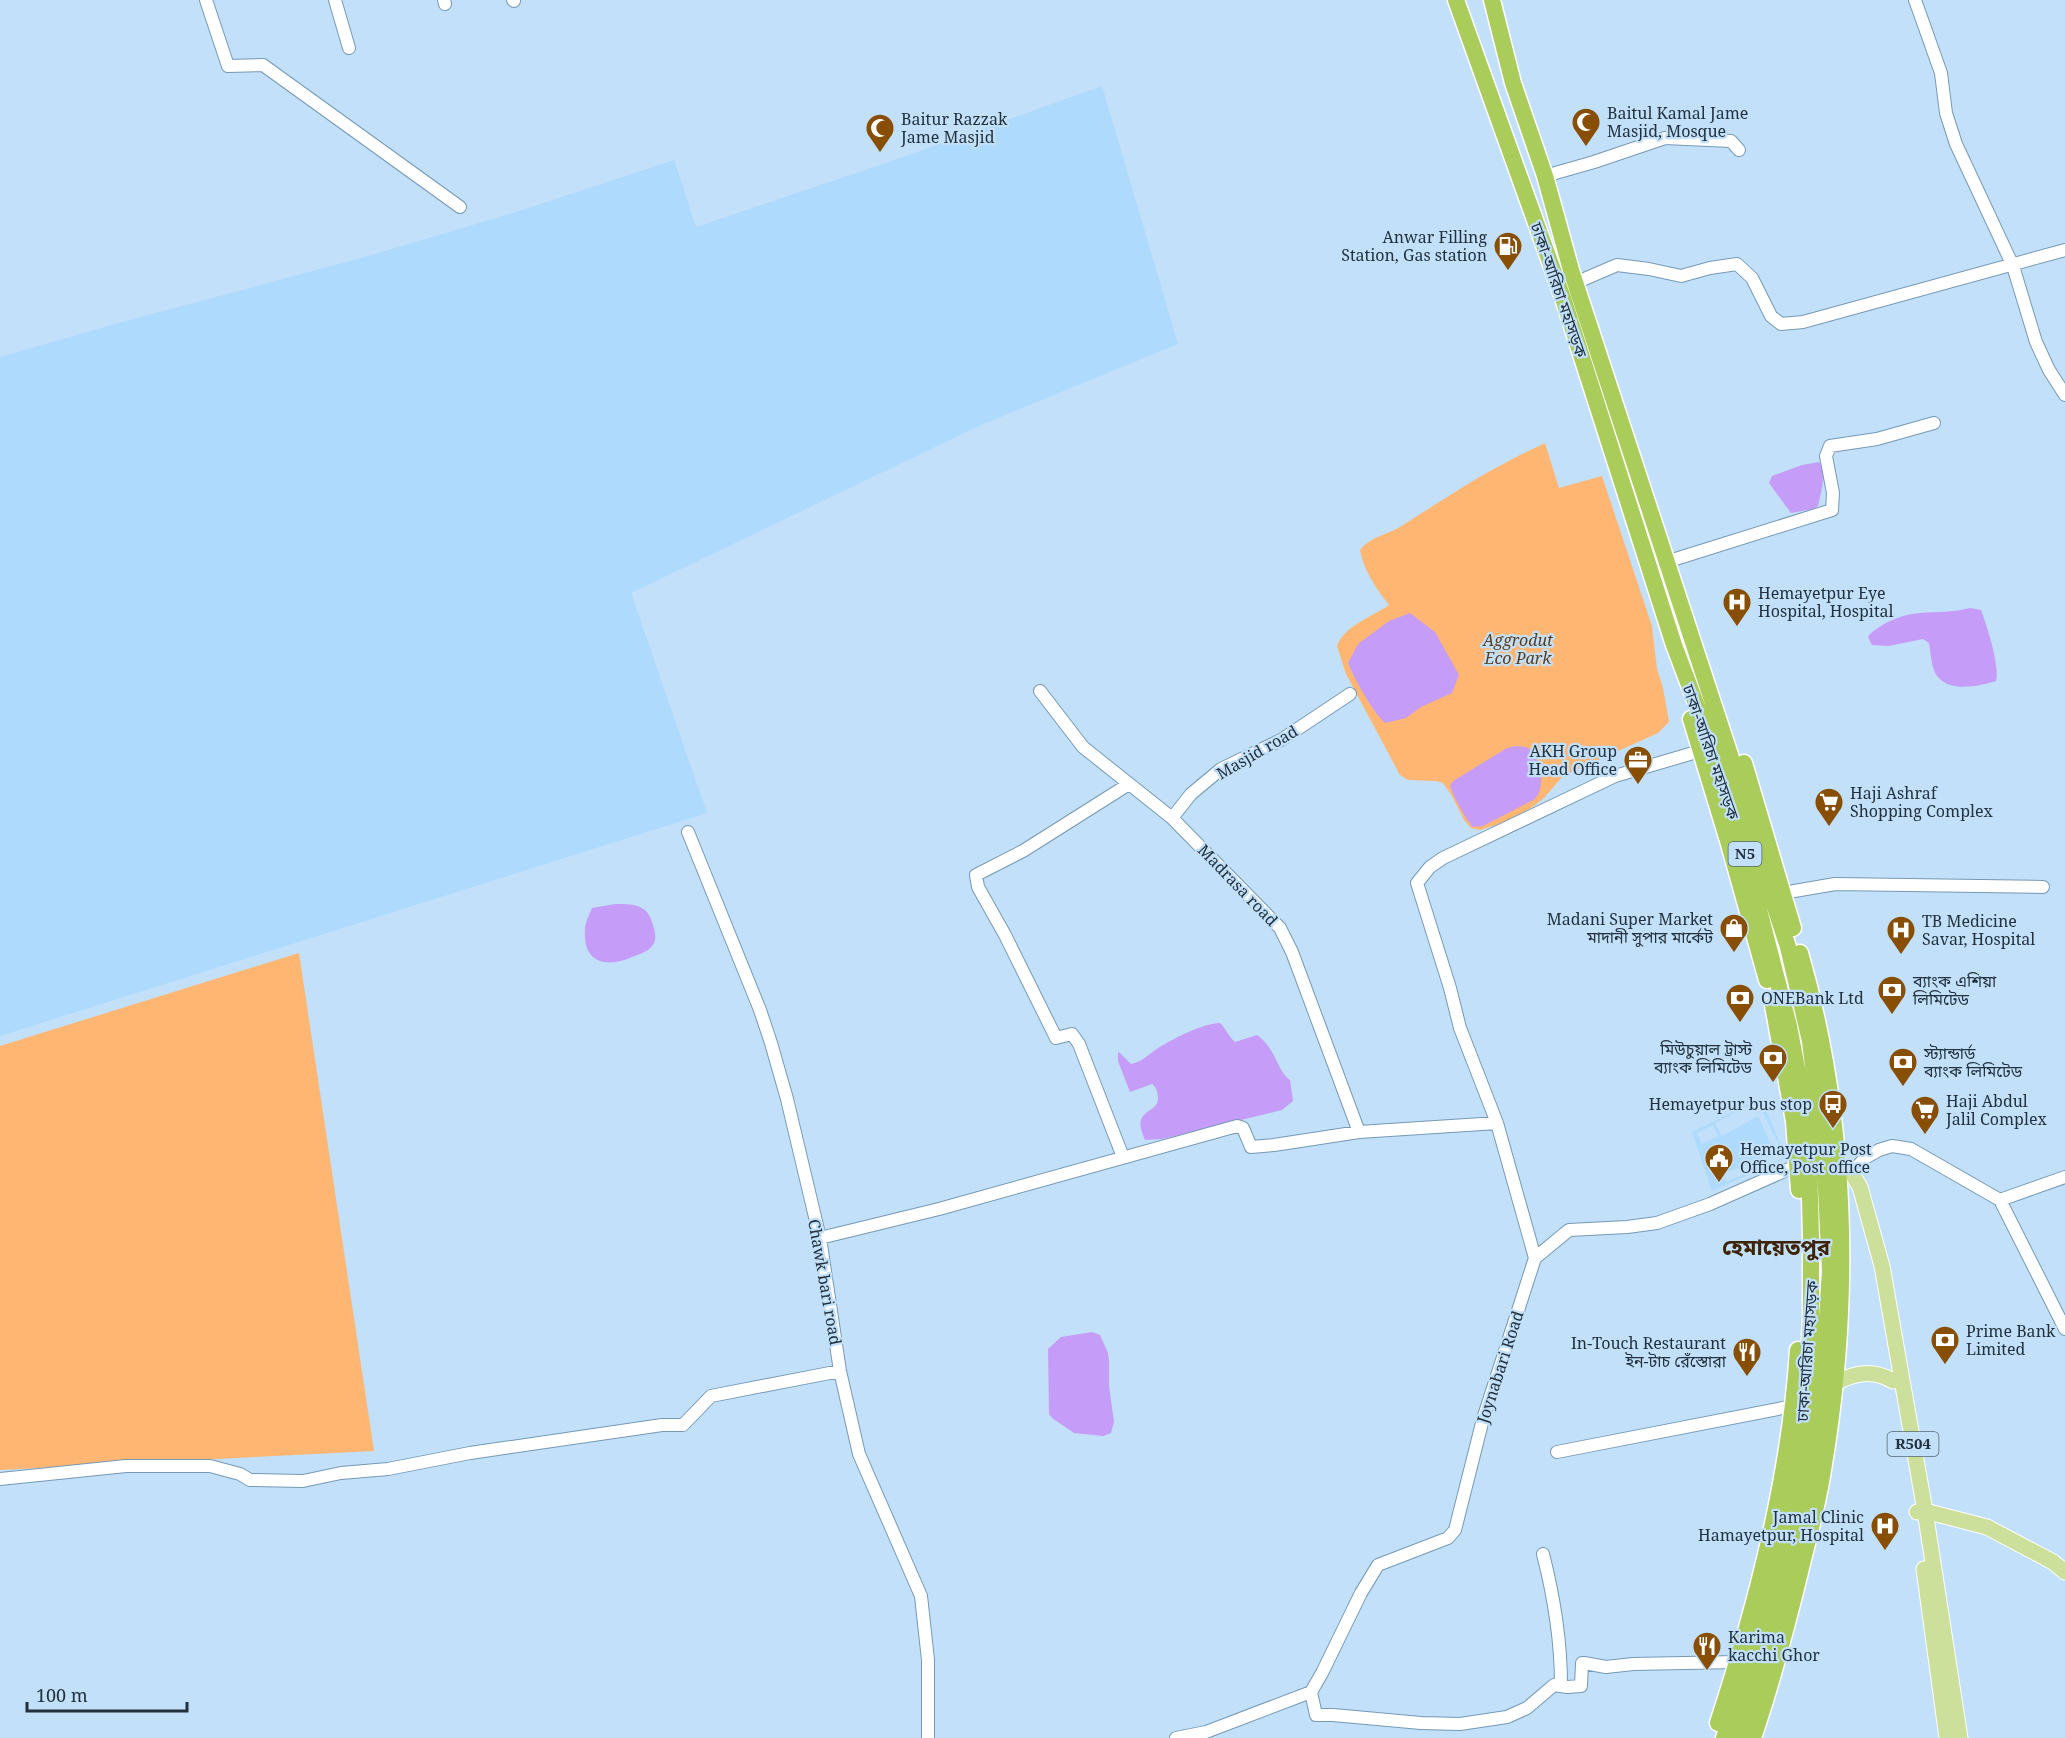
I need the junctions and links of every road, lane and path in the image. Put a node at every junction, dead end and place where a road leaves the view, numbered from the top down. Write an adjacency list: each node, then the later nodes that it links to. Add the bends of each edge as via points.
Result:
1 (206, 0): 9 (street, via 228,66 263,64)
2 (335, 0): 6 (street)
3 (1456, 0): 17 (highway, ঢাকা-আরিচা মহাসড়ক / N5, via 1563,298)
4 (1492, 0): 8 (highway, ঢাকা-আরিচা মহাসড়ক / N5, via 1513,83)
5 (1915, 0): 11 (street, via 1941,73 1946,113 1956,144)
6 (349, 48)
7 (1739, 150): 8 (street, via 1731,141 1665,138)
8 (1545, 176): 12 (highway, ঢাকা-আরিচা মহাসড়ক / N5)
9 (460, 207)
10 (2065, 250): 11 (street)
11 (2013, 266): 12 (street, via 1803,322 1781,324 1771,316 1752,278 1737,264 1681,276 1617,265); 13 (street, via 2036,342)
12 (1575, 283): 15 (highway, ঢাকা-আরিচা মহাসড়ক / N5)
13 (2065, 395)
14 (1934, 423): 15 (street, via 1877,439 1830,446 1826,456 1832,510)
15 (1666, 562): 16 (highway, ঢাকা-আরিচা মহাসড়ক / N5)
16 (1691, 636): 25 (highway, via 1712,666); 53 (highway, ঢাকা-আরিচা মহাসড়ক / N5, via 1788,947 1810,1041 1825,1168 1829,1281 1823,1379 1807,1482 1773,1625)
17 (1674, 645): 20 (highway, via 1683,695); 52 (highway, ঢাকা-আরিচা মহাসড়ক / N5, via 1726,790 1771,950 1802,1095 1809,1160 1811,1318 1807,1389 1794,1482 1766,1599)
18 (1040, 691): 21 (street, Madrasa road, via 1083,747)
19 (1350, 694): 22 (street, Masjid road, via 1281,740 1221,769 1191,794)
20 (1701, 751): 26 (street, via 1615,776 1443,858 1419,880 1418,889 1460,1028); 29 (highway, via 1776,1017)
21 (1130, 784): 22 (street, Madrasa road); 28 (street, via 1023,851 976,875 978,887 1056,1038 1072,1034 1079,1044)
22 (1172, 818): 27 (street, Madrasa road, via 1280,928)
23 (688, 832): 33 (street, Chawk bari road, via 771,1043)
24 (2043, 887): 25 (street, via 1835,884)
25 (1783, 893): 30 (highway, via 1811,989)
26 (1497, 1123): 27 (street); 34 (street)
27 (1359, 1132): 28 (street, via 1251,1147 1243,1128 1237,1126)
28 (1123, 1157): 33 (street)
29 (1798, 1165): 34 (street, via 1657,1224 1569,1230); 39 (highway, via 1802,1300)
30 (1843, 1173): 32 (street, via 1879,1150 1892,1146 1911,1149); 37 (main road, R504, via 1852,1190 1873,1267); 38 (highway); 42 (main road, R504, via 1860,1187 1882,1266)
31 (2065, 1176): 32 (street)
32 (2000, 1200): 35 (street)
33 (820, 1238): 36 (street, Chawk bari road)
34 (1535, 1258): 47 (street, Joynabari Road, via 1483,1419 1455,1530 1448,1538 1378,1565)
35 (2065, 1329)
36 (840, 1371): 41 (street, via 711,1396 683,1425 470,1453 303,1481 250,1480 210,1466 126,1466); 49 (street, Chawk bari road, via 859,1454 921,1596 928,1660)
37 (1893, 1381): 38 (main road, via 1880,1374 1865,1374); 42 (main road, R504)
38 (1835, 1383): 54 (highway, via 1823,1471 1806,1549 1775,1671)
39 (1793, 1406): 40 (street); 45 (highway, via 1778,1496)
40 (1557, 1452)
41 (0, 1479)
42 (1920, 1512): 44 (main road, via 1988,1527); 55 (main road, R504); 56 (main road, R504)
43 (1543, 1554): 46 (street, via 1558,1634)
44 (2065, 1572)
45 (1737, 1662): 46 (street, via 1606,1666 1584,1663 1581,1686); 51 (highway)
46 (1557, 1685): 47 (street, via 1527,1708 1507,1717 1461,1724 1316,1715)
47 (1311, 1692): 48 (street)
48 (1207, 1735): 50 (street)
49 (928, 1738)
50 (1176, 1738)
51 (1713, 1738)
52 (1724, 1738)
53 (1740, 1738)
54 (1753, 1738)
55 (1947, 1738)
56 (1960, 1738)

